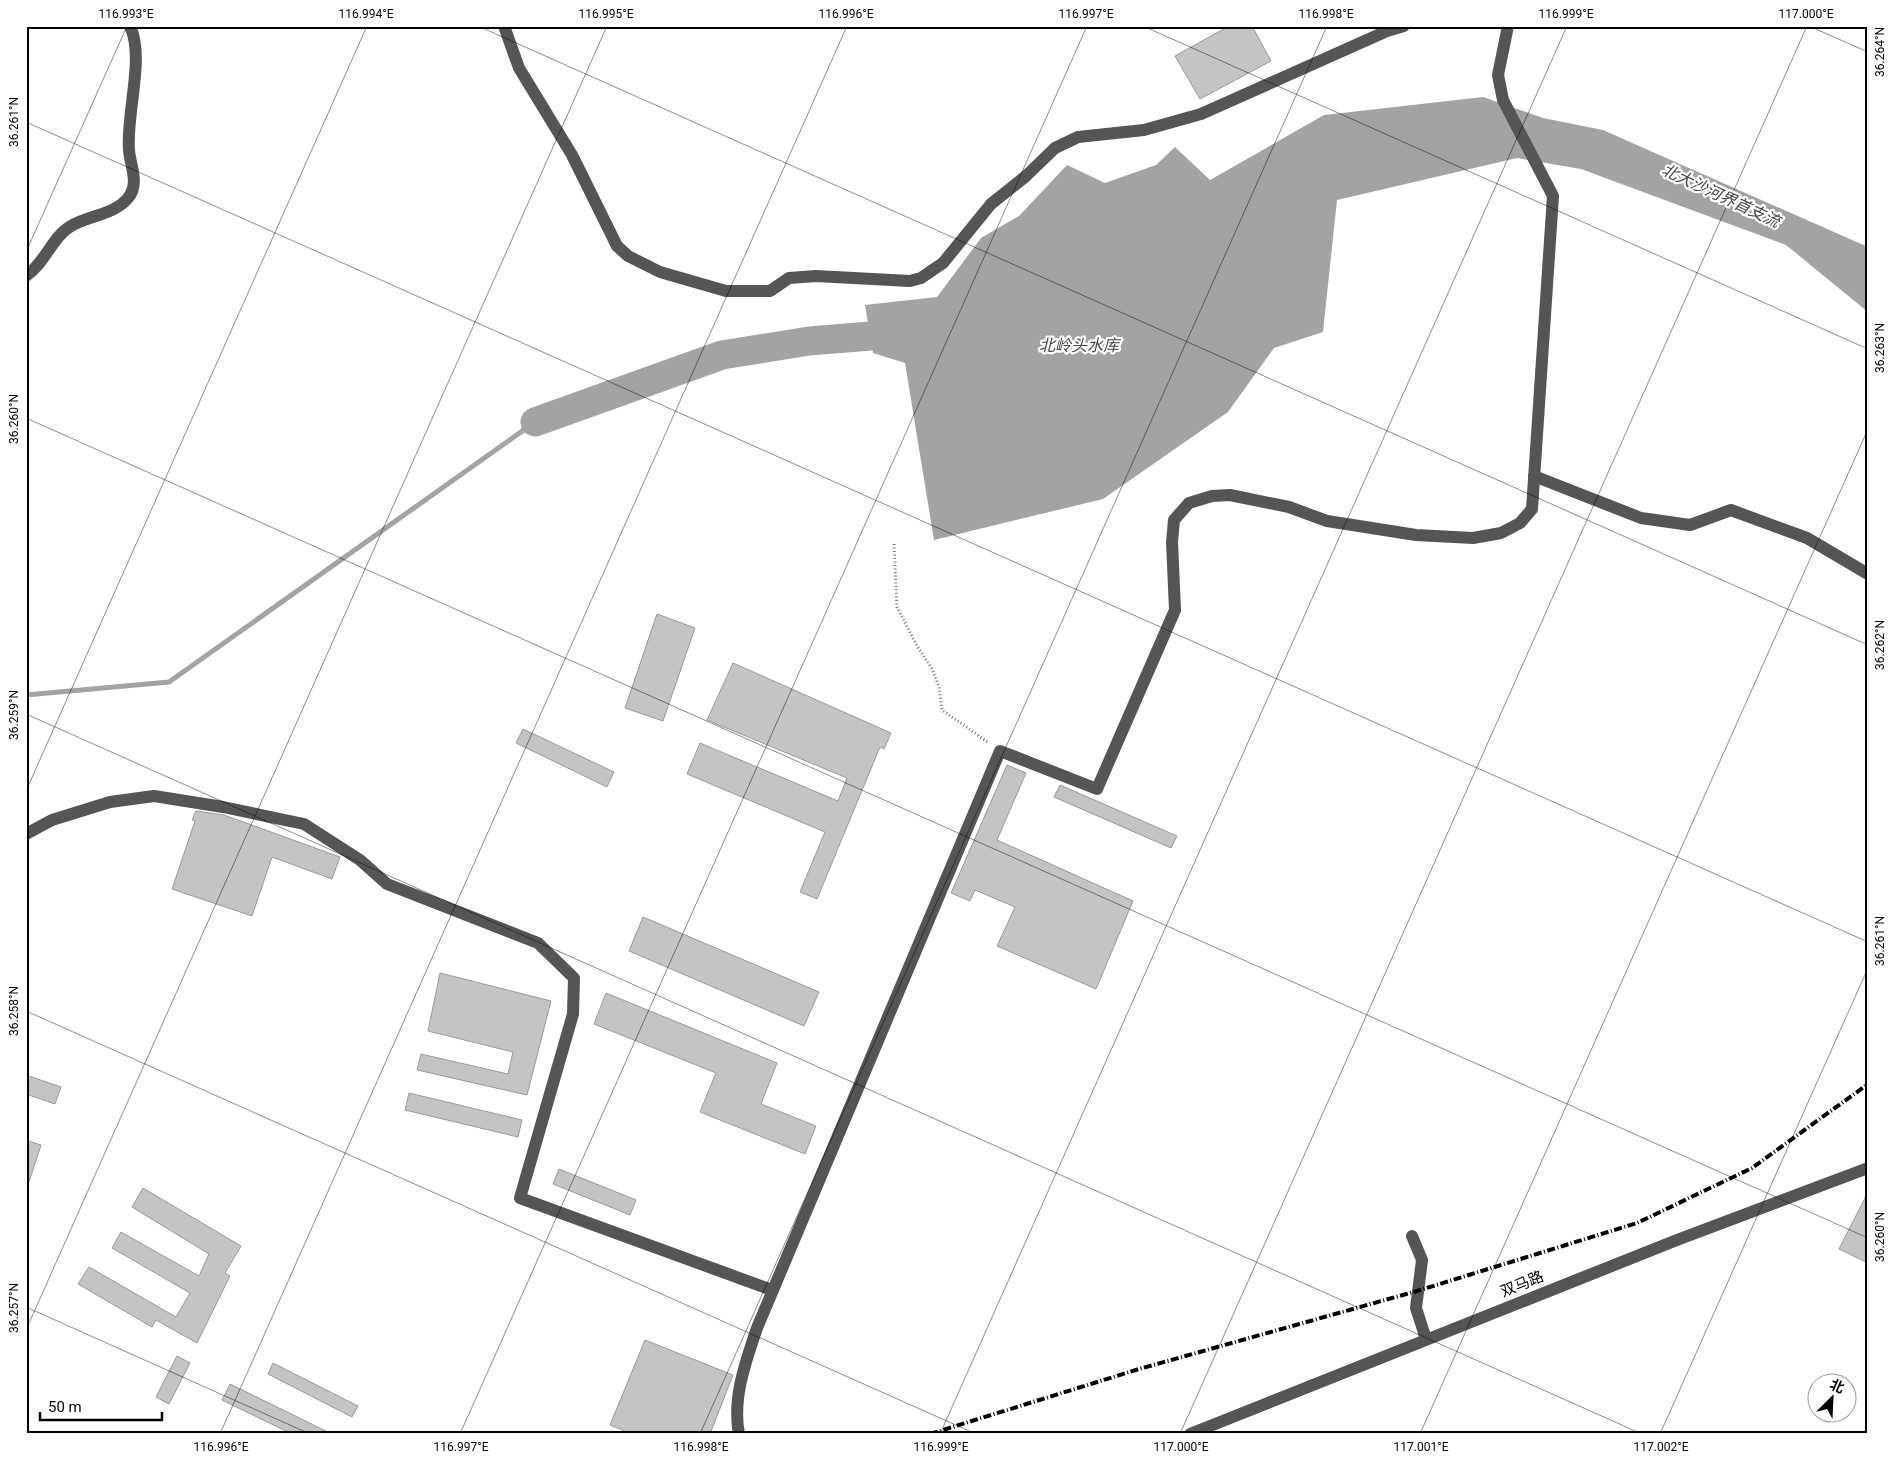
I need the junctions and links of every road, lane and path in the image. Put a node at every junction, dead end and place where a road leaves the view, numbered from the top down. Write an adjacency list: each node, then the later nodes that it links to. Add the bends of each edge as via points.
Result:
1 (130, 26): 5 (street, via 136,44 129,142 134,184 130,197 108,212 70,226 38,268)
2 (504, 26): 3 (street, via 519,68 572,155 617,246 628,256 660,272 726,291 770,291 789,278 910,281 921,278 943,263 991,204 1055,148 1078,137 1144,130 1201,114)
3 (1404, 26)
4 (1508, 26): 6 (street, via 1498,75 1503,100 1553,196)
5 (26, 276)
6 (1534, 476): 8 (street, via 1641,518 1690,525 1731,510 1807,538); 9 (street, via 1532,509 1520,523 1501,533 1473,538 1416,535 1327,521 1289,507 1230,495 1189,503 1174,520 1175,610 1098,789)
7 (894, 544): 9 (path, via 897,607 932,669 939,686 942,710)
8 (1868, 574)
9 (1000, 752): 13 (street)
10 (26, 834): 13 (street, via 52,820 110,802 154,796 304,824 360,860 387,884 538,942 574,978 573,1014 520,1198)
11 (1868, 1168): 14 (street, 双马路)
12 (1412, 1236): 14 (street, via 1422,1260 1416,1308)
13 (772, 1290): 15 (street, via 741,1379)
14 (1426, 1339): 16 (street, 双马路)
15 (739, 1434)
16 (1190, 1434)

